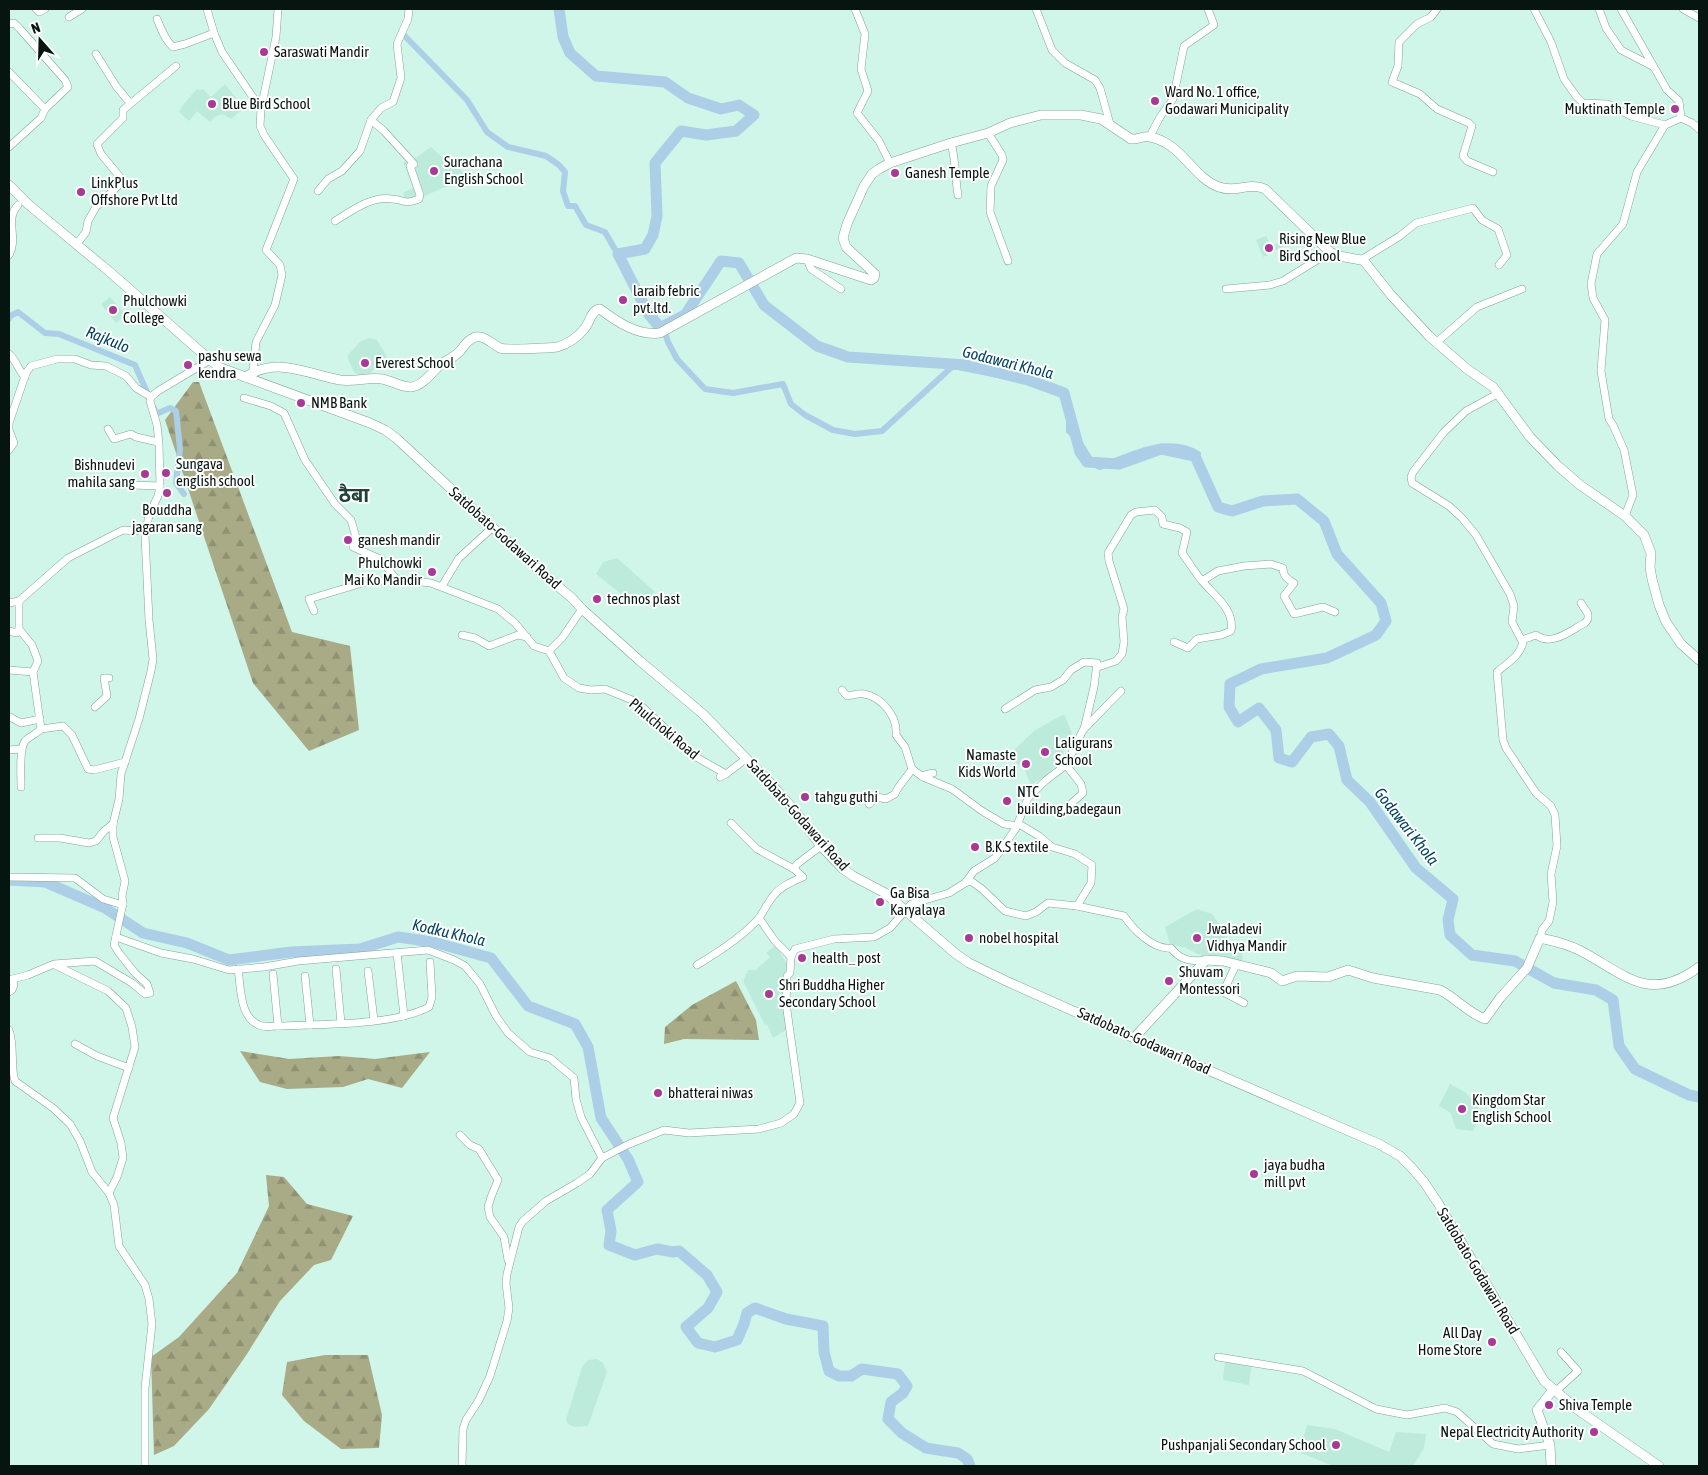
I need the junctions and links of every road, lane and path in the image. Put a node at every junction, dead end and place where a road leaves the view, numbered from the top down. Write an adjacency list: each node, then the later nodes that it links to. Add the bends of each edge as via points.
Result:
1 (36, 9): 2 (street, via 39,12)
2 (45, 9)
3 (82, 9): 15 (street)
4 (208, 9): 19 (street)
5 (278, 9): 26 (street, via 276,37)
6 (408, 9): 28 (street, via 408,19 396,44 402,78 394,102 381,108)
7 (854, 9): 36 (street, via 864,34 861,69 868,91 857,113)
8 (1036, 9): 29 (street, via 1052,50 1065,63 1095,80)
9 (1208, 9): 33 (street, via 1214,25 1184,46 1173,99)
10 (1437, 9): 37 (street, via 1399,42 1398,66 1392,82 1420,94 1438,109 1472,126 1464,156)
11 (1534, 9): 30 (street, via 1551,42 1564,79 1583,103 1608,104 1631,116)
12 (1599, 9): 22 (street, via 1606,28 1621,50)
13 (1621, 9): 22 (street)
14 (1683, 9): 16 (street)
15 (70, 17)
16 (1699, 18)
17 (158, 19): 19 (street, via 174,47)
18 (9, 24): 25 (street, via 14,23 68,87)
19 (214, 33): 26 (street, via 222,52)
20 (96, 54): 24 (street)
21 (176, 66): 24 (street)
22 (1652, 66): 27 (street, via 1667,90 1680,101)
23 (9, 72): 25 (street)
24 (130, 103): 45 (street, via 123,110 123,118 97,144 120,177 120,182 96,207 86,232)
25 (45, 109): 35 (street, via 41,118)
26 (261, 109): 58 (street, via 260,126 264,135 294,179 266,250 280,265 282,275 275,305 256,342)
27 (1681, 118): 30 (street); 31 (street)
28 (371, 120): 39 (street, via 360,151); 44 (street, via 414,164 410,166 419,199 407,203 377,199 362,204)
29 (1110, 124): 32 (street, via 1081,115 1048,115 1010,123); 33 (street, via 1131,139)
30 (1665, 125): 69 (street, via 1637,172 1623,224 1597,254 1591,284 1593,298 1605,320 1601,371 1608,419 1624,450 1634,495)
31 (1699, 129)
32 (988, 133): 34 (street); 50 (street, via 1003,160 991,186 990,212)
33 (1150, 136): 46 (street, via 1175,149 1219,187 1237,190 1254,186 1264,188)
34 (951, 142): 36 (street); 40 (street)
35 (9, 148)
36 (890, 163): 48 (street, via 872,174 864,186 843,238 846,247 875,274 874,278 871,280)
37 (1493, 172)
38 (9, 185): 43 (street, Satdobato-Godawari Road)
39 (318, 191)
40 (958, 195)
41 (9, 204): 42 (street)
42 (18, 205): 43 (street); 47 (street, via 12,216 14,242)
43 (29, 205): 45 (street, Satdobato-Godawari Road)
44 (335, 221)
45 (76, 245): 57 (street, Satdobato-Godawari Road)
46 (1330, 252): 49 (street); 52 (street, via 1283,281)
47 (9, 255)
48 (807, 259): 54 (street, via 811,269); 58 (street, via 791,260 660,332 646,333 631,328 597,309 575,339 557,347 508,350 484,337 476,337 412,387 380,379 340,380 296,368)
49 (1361, 260): 51 (street, via 1416,223 1473,208 1482,220 1498,229 1507,255); 55 (street)
50 (1008, 261)
51 (1499, 265)
52 (1226, 288)
53 (1522, 289): 55 (street, via 1477,307)
54 (841, 290)
55 (1437, 342): 61 (street)
56 (9, 354): 59 (street)
57 (210, 360): 60 (street, Satdobato-Godawari Road); 62 (street)
58 (254, 372): 60 (street)
59 (25, 377): 62 (street, via 31,366 56,359 75,359 106,366 126,376 136,388); 66 (street, via 9,423 14,443)
60 (245, 377): 70 (street, Satdobato-Godawari Road, via 385,430)
61 (1499, 394): 69 (street, via 1530,437 1557,465); 85 (street, via 1466,411 1444,432 1411,477 1412,484 1449,506 1462,518 1481,543 1510,594 1514,606 1512,622)
62 (151, 397): 65 (street)
63 (244, 398): 72 (street, via 284,412 305,460 335,504 351,520 356,537 353,547 382,560)
64 (108, 429): 65 (street, via 114,438 131,434)
65 (158, 442): 68 (street)
66 (9, 450)
67 (106, 484): 68 (street)
68 (160, 486): 71 (street)
69 (1625, 516): 88 (street, via 1644,535 1650,547 1652,579 1666,622 1681,644)
70 (492, 526): 74 (street, via 459,558); 78 (street, Satdobato-Godawari Road)
71 (146, 528): 75 (street, via 123,530 68,558); 104 (street, via 153,658)
72 (394, 577): 74 (street); 79 (street, via 309,599)
73 (1202, 581): 80 (street, via 1218,571 1271,564 1283,568 1283,574 1294,583 1284,596 1294,614 1323,607); 86 (street, via 1229,614 1230,631 1197,639 1188,648); 89 (street, via 1182,553 1187,532 1163,524 1162,516 1155,510 1131,515 1108,553 1124,609 1122,654 1116,661)
74 (442, 586): 84 (street, via 498,608)
75 (19, 601): 76 (street); 81 (street)
76 (9, 603)
77 (1581, 603): 85 (street, via 1588,614 1585,623 1558,638 1541,638 1536,634)
78 (582, 609): 87 (street); 103 (street, Satdobato-Godawari Road, via 703,714)
79 (314, 611)
80 (1335, 612)
81 (19, 629): 82 (street, via 17,634); 91 (street, via 32,645 38,661)
82 (9, 631)
83 (462, 635): 84 (street, via 489,646 518,635)
84 (527, 637): 87 (street, via 534,646)
85 (1522, 640): 125 (street, via 1520,651 1497,672 1506,748 1555,815 1557,846 1551,874 1553,902 1549,921)
86 (1174, 642)
87 (549, 651): 103 (street, Phulchoki Road, via 564,678 579,688 605,689 637,702 696,757 723,776)
88 (1699, 660)
89 (1098, 667): 96 (street, via 1097,663 1084,662 1063,680 1051,687 1035,690); 100 (street)
90 (9, 670): 91 (street)
91 (33, 672): 98 (street)
92 (109, 678): 95 (street, via 104,678 107,696)
93 (842, 690): 106 (street, via 848,696 862,693 872,697 891,714 897,726 896,735 905,747)
94 (1121, 691): 100 (street)
95 (95, 707)
96 (1005, 709)
97 (10, 717): 98 (street, via 21,723)
98 (40, 720): 99 (street)
99 (41, 729): 101 (street, via 25,741); 104 (street, via 63,726 72,735 88,769)
100 (1083, 730): 105 (street)
101 (21, 749): 102 (street); 109 (street)
102 (9, 750)
103 (747, 758): 116 (street, Satdobato-Godawari Road, via 796,812)
104 (125, 762): 113 (street)
105 (1066, 766): 111 (street, via 1081,784 1083,793); 114 (street, via 1028,798)
106 (912, 769): 108 (street); 110 (street, via 897,787 896,794 886,799 876,797)
107 (933, 774): 108 (street)
108 (923, 777): 114 (street, via 952,789 1004,824)
109 (21, 787)
110 (869, 804)
111 (1064, 810)
112 (731, 823): 117 (street, via 757,849)
113 (114, 824): 115 (street, via 96,841 89,843); 121 (street, via 113,837 125,881)
114 (1017, 827): 119 (street, via 996,858 974,871); 120 (street, via 1019,824 1052,847 1075,854 1092,865 1091,883)
115 (38, 838)
116 (821, 846): 117 (street); 122 (street, Satdobato-Godawari Road, via 848,872 885,893)
117 (794, 869): 123 (street, via 803,877 775,894)
118 (9, 876): 121 (street, via 75,878 103,899)
119 (965, 883): 120 (street, via 970,881 982,889 1005,911 1026,916 1048,903); 122 (street, via 949,893 910,904)
120 (1077, 906): 128 (street, via 1124,916 1136,932 1165,949 1170,948 1177,956 1192,961)
121 (122, 908): 124 (street)
122 (905, 909): 127 (street, via 890,928 874,938 834,939 795,949); 148 (street, Satdobato-Godawari Road, via 969,963)
123 (758, 918): 127 (street); 131 (street)
124 (116, 937): 130 (street, via 114,945 147,984 150,993 145,994 95,961); 134 (street, via 161,953 229,970)
125 (1539, 941): 132 (street, via 1527,968 1486,1019 1440,990 1373,978 1348,970 1328,977 1297,976 1282,981 1271,973); 133 (street, via 1578,950 1635,982 1647,984 1665,985 1688,976)
126 (397, 953): 134 (street); 142 (street); 152 (street, via 428,950 464,966 480,984 508,1034 530,1052 550,1058 574,1078 582,1117)
127 (791, 957): 152 (street, via 786,1003 800,1103 794,1114 781,1123 759,1129 689,1134 664,1130)
128 (1206, 960): 132 (street); 148 (street)
129 (430, 962): 142 (street, via 430,1007)
130 (54, 964): 139 (street); 150 (street, via 108,991 126,1008 135,1047)
131 (697, 965)
132 (1236, 965): 141 (street, via 1223,992)
133 (1699, 967)
134 (238, 969): 146 (street, via 244,1008 250,1019 262,1026)
135 (336, 969): 144 (street)
136 (368, 971): 143 (street)
137 (273, 974): 146 (street)
138 (305, 976): 145 (street)
139 (10, 979): 140 (street, via 14,984)
140 (9, 992)
141 (1244, 1003)
142 (404, 1016): 143 (street)
143 (374, 1020): 144 (street)
144 (341, 1023): 145 (street)
145 (310, 1024): 146 (street)
146 (278, 1026)
147 (9, 1030): 153 (street, via 15,1081 70,1124 92,1172)
148 (1134, 1038): 157 (street, Satdobato-Godawari Road, via 1340,1126 1400,1156 1424,1182 1537,1371)
149 (75, 1044): 150 (street)
150 (129, 1068): 153 (street, via 112,1118 123,1158)
151 (460, 1135): 154 (street, via 480,1149 498,1180 488,1207 504,1238)
152 (602, 1158): 154 (street, via 590,1174 546,1201 523,1221)
153 (109, 1193): 159 (street, via 114,1206 119,1246 150,1298 152,1324 145,1388)
154 (509, 1265): 160 (street, via 506,1283 510,1308 507,1321 490,1376 463,1429)
155 (1561, 1352): 157 (street, via 1578,1371)
156 (1218, 1357): 158 (street, via 1303,1371 1376,1409 1407,1415 1446,1408 1458,1412 1492,1444 1518,1449)
157 (1555, 1390): 158 (street, via 1537,1410); 162 (street, Satdobato-Godawari Road, via 1578,1410)
158 (1550, 1445): 161 (street)
159 (145, 1466)
160 (462, 1466)
161 (1551, 1466)
162 (1659, 1466)

